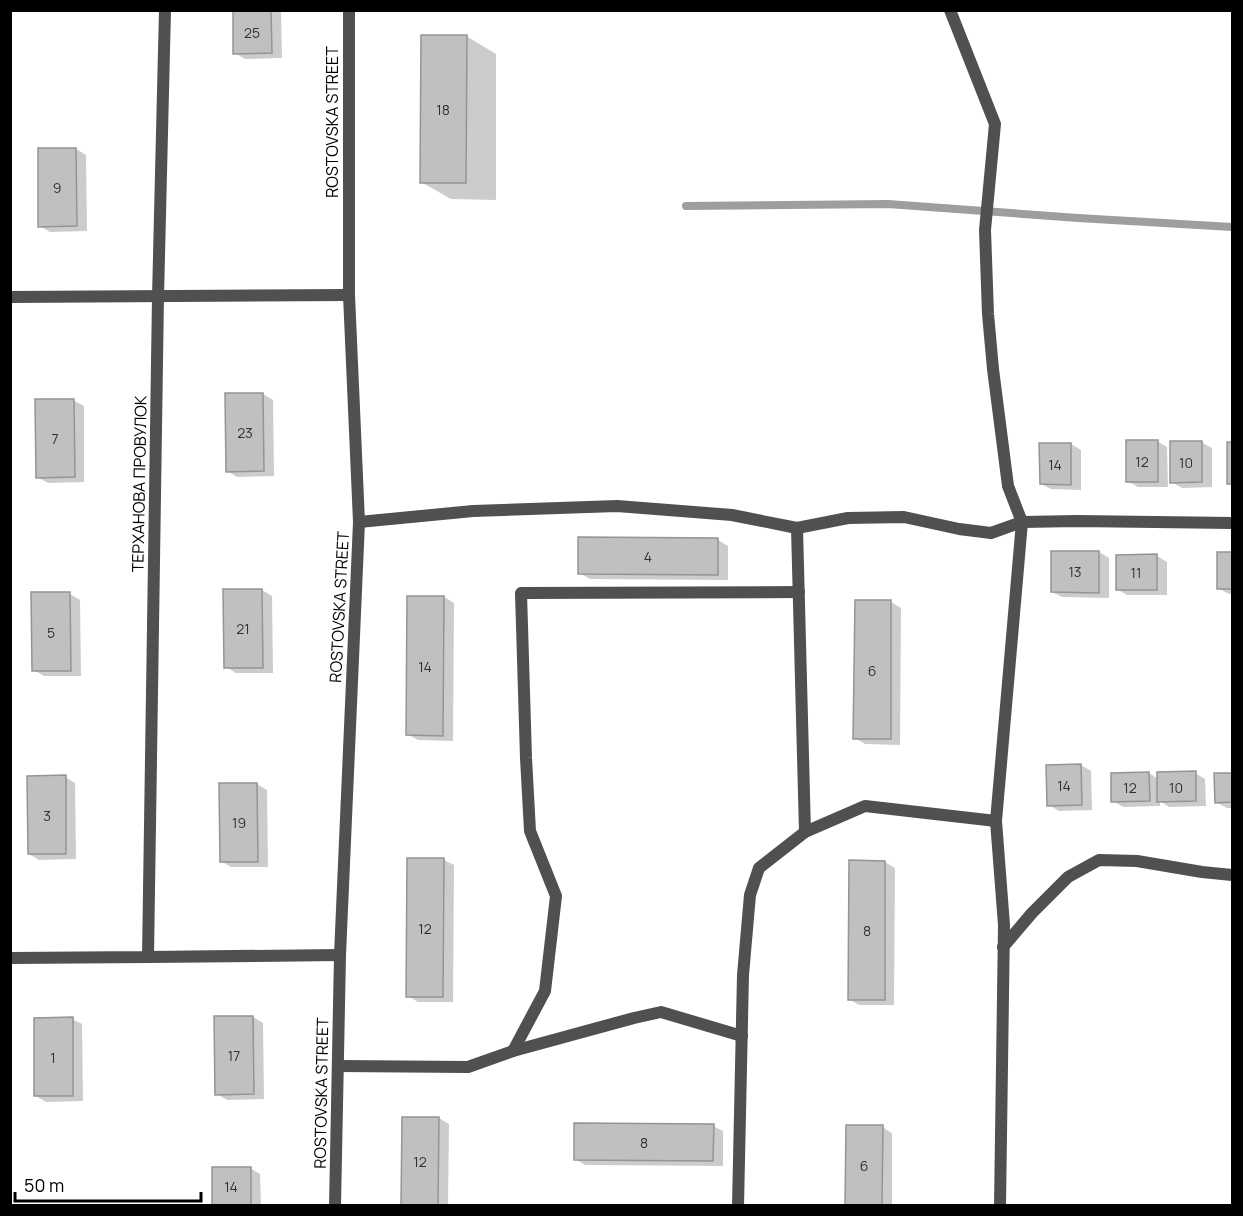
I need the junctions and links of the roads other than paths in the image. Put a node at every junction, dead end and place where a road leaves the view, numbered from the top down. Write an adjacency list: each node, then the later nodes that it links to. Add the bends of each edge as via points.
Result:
1 (165, 10): 6 (street, ТЕРХАНОВА ПРОВУЛОК)
2 (349, 10): 4 (street, ROSTOVSKA STREET)
3 (950, 10): 8 (street, via 995,124 985,230 988,314 1008,486)
4 (349, 295): 6 (street); 7 (street, ROSTOVSKA STREET)
5 (10, 297): 6 (street)
6 (158, 297): 17 (street, ТЕРХАНОВА ПРОВУЛОК)
7 (359, 522): 10 (street, via 473,511 617,506 732,515); 16 (street, ROSTOVSKA STREET)
8 (1022, 522): 9 (street); 10 (street, via 991,532 904,517 848,518); 12 (street)
9 (1233, 523)
10 (797, 528): 11 (street)
11 (799, 592): 13 (street); 20 (street, via 521,593 530,831 556,896 545,991)
12 (996, 821): 13 (street, via 865,806); 15 (street)
13 (806, 832): 19 (street, via 759,868 750,895)
14 (1233, 875): 15 (street, via 1137,861 1099,860 1068,877)
15 (1004, 947): 24 (street)
16 (340, 955): 17 (street); 21 (street, ROSTOVSKA STREET)
17 (148, 957): 18 (street)
18 (10, 958)
19 (742, 1036): 20 (street, via 661,1012); 23 (street)
20 (513, 1051): 21 (street, via 468,1067)
21 (338, 1066): 22 (street, ROSTOVSKA STREET)
22 (335, 1206)
23 (738, 1206)
24 (1000, 1206)

